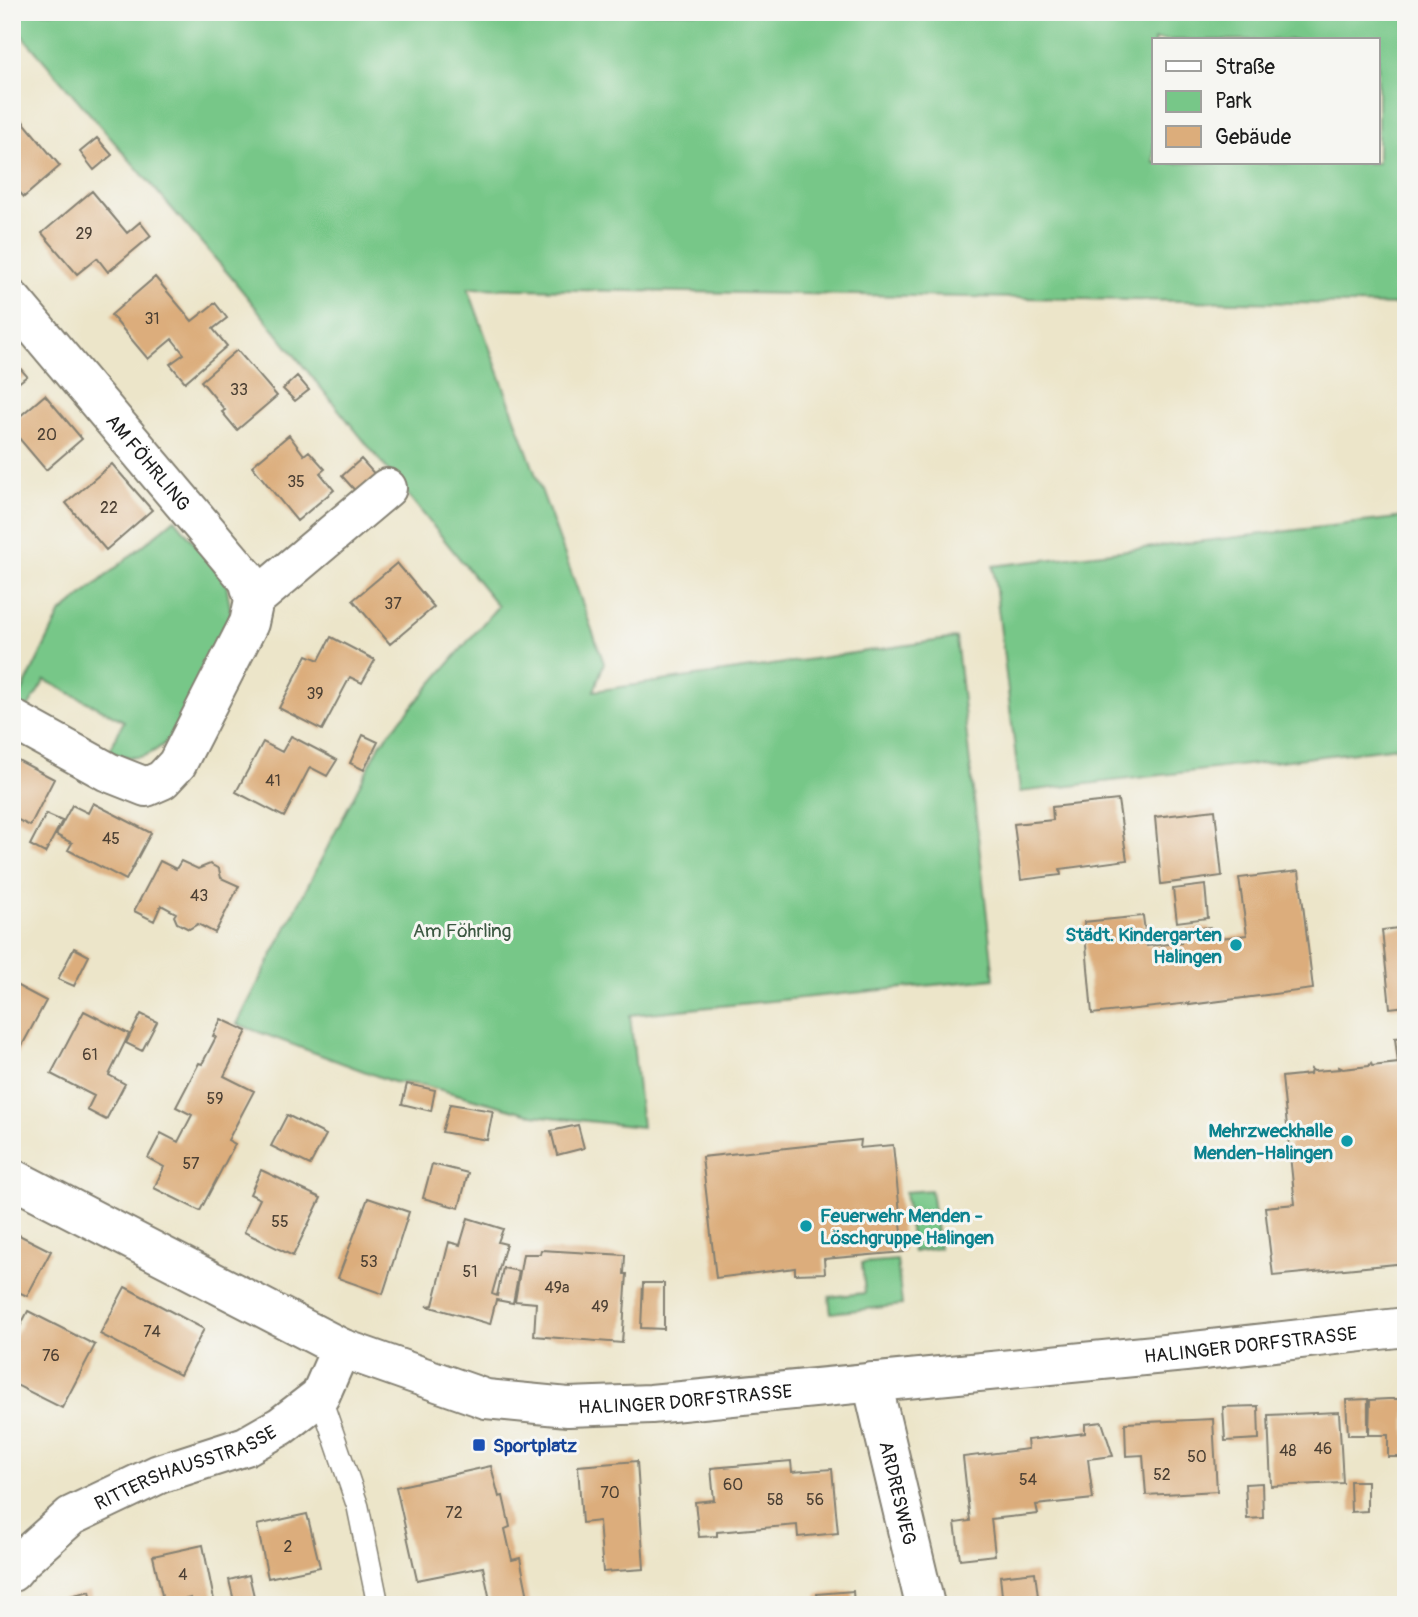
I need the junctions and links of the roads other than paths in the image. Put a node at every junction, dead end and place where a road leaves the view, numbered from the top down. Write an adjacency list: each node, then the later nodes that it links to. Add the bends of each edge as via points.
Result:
1 (12, 300): 3 (street, AM FÖHRLING, via 248,580)
2 (387, 488): 3 (street)
3 (254, 600): 4 (street, via 243,635 177,764 162,780 146,787 108,772)
4 (12, 719)
5 (12, 1178): 7 (street, HALINGER DORFSTRASSE)
6 (1406, 1327): 8 (street, HALINGER DORFSTRASSE)
7 (341, 1348): 8 (street, HALINGER DORFSTRASSE, via 486,1399 568,1407 651,1404); 9 (street, RITTERSHAUSSTRASSE)
8 (872, 1382): 12 (street, ARDRESWEG)
9 (320, 1396): 10 (street, RITTERSHAUSSTRASSE, via 246,1446 159,1474 71,1516); 11 (lane, via 358,1507)
10 (12, 1572)
11 (378, 1605)
12 (925, 1605)

